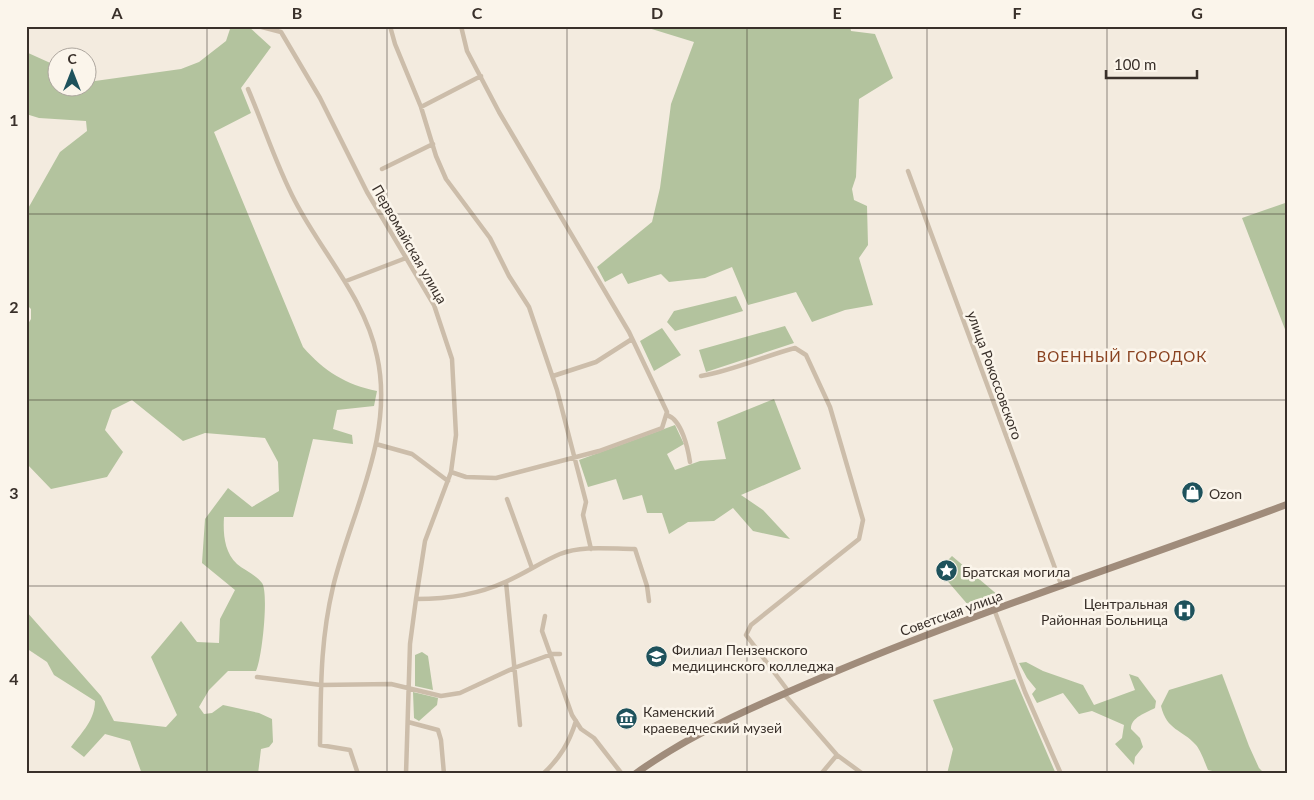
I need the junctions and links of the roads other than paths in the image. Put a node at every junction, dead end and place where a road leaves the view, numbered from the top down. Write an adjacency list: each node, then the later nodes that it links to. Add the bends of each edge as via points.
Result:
1 (96, 26): 2 (street)
2 (123, 26)
3 (258, 26): 12 (street, Первомайская улица, via 281,32)
4 (390, 26): 8 (street, via 394,44)
5 (461, 26): 6 (street, via 467,51)
6 (481, 76): 8 (street); 14 (street)
7 (248, 89): 13 (street, via 295,201)
8 (421, 106): 9 (street)
9 (433, 144): 10 (street); 15 (street, via 446,180 490,238 529,308)
10 (382, 169)
11 (908, 171): 28 (street, улица Рокоссовского)
12 (406, 258): 13 (street); 21 (street, Первомайская улица, via 434,305 452,359 456,435)
13 (346, 281): 18 (street, via 370,330 377,356 381,383)
14 (632, 339): 15 (street, via 596,362); 17 (street)
15 (553, 376): 19 (street)
16 (701, 376): 39 (street, via 718,374 795,348 806,355 830,407 862,520 859,539 751,625 746,635)
17 (667, 415): 19 (street, via 662,428); 20 (street, via 681,431)
18 (376, 444): 22 (street, via 412,454); 37 (street, via 334,585 321,660)
19 (574, 458): 21 (street, via 496,478 466,477); 25 (street, via 586,502 583,515)
20 (690, 462)
21 (451, 472): 22 (street, Первомайская улица)
22 (448, 481): 29 (street, Первомайская улица, via 425,542)
23 (507, 499): 26 (street)
24 (1288, 504): 28 (main road, Советская улица)
25 (590, 549): 26 (street, via 561,554); 30 (street, via 635,549 648,586)
26 (532, 568): 27 (street)
27 (506, 582): 29 (street, via 462,596); 35 (street, via 513,630)
28 (1062, 587): 31 (main road, Советская улица)
29 (416, 599): 38 (street, Первомайская улица)
30 (649, 601)
31 (994, 609): 39 (main road, Советская улица, via 930,632); 52 (street, via 1025,692)
32 (545, 616): 33 (street, via 542,631)
33 (552, 654): 34 (street); 35 (street); 40 (street)
34 (560, 654)
35 (514, 668): 38 (street, via 460,693 441,696); 42 (street)
36 (257, 678): 37 (street)
37 (321, 685): 38 (street, via 391,684); 44 (street, via 320,744 350,750)
38 (409, 688): 41 (street, Первомайская улица)
39 (786, 693): 43 (street); 49 (main road, Советская улица, via 708,728)
40 (576, 721): 47 (street, via 569,743); 48 (street)
41 (408, 722): 45 (street, Первомайская улица); 46 (street, via 438,730)
42 (520, 725)
43 (837, 756): 50 (street); 51 (street)
44 (358, 774)
45 (406, 774)
46 (444, 774)
47 (543, 774)
48 (622, 774)
49 (635, 774)
50 (821, 774)
51 (863, 774)
52 (1061, 774)

